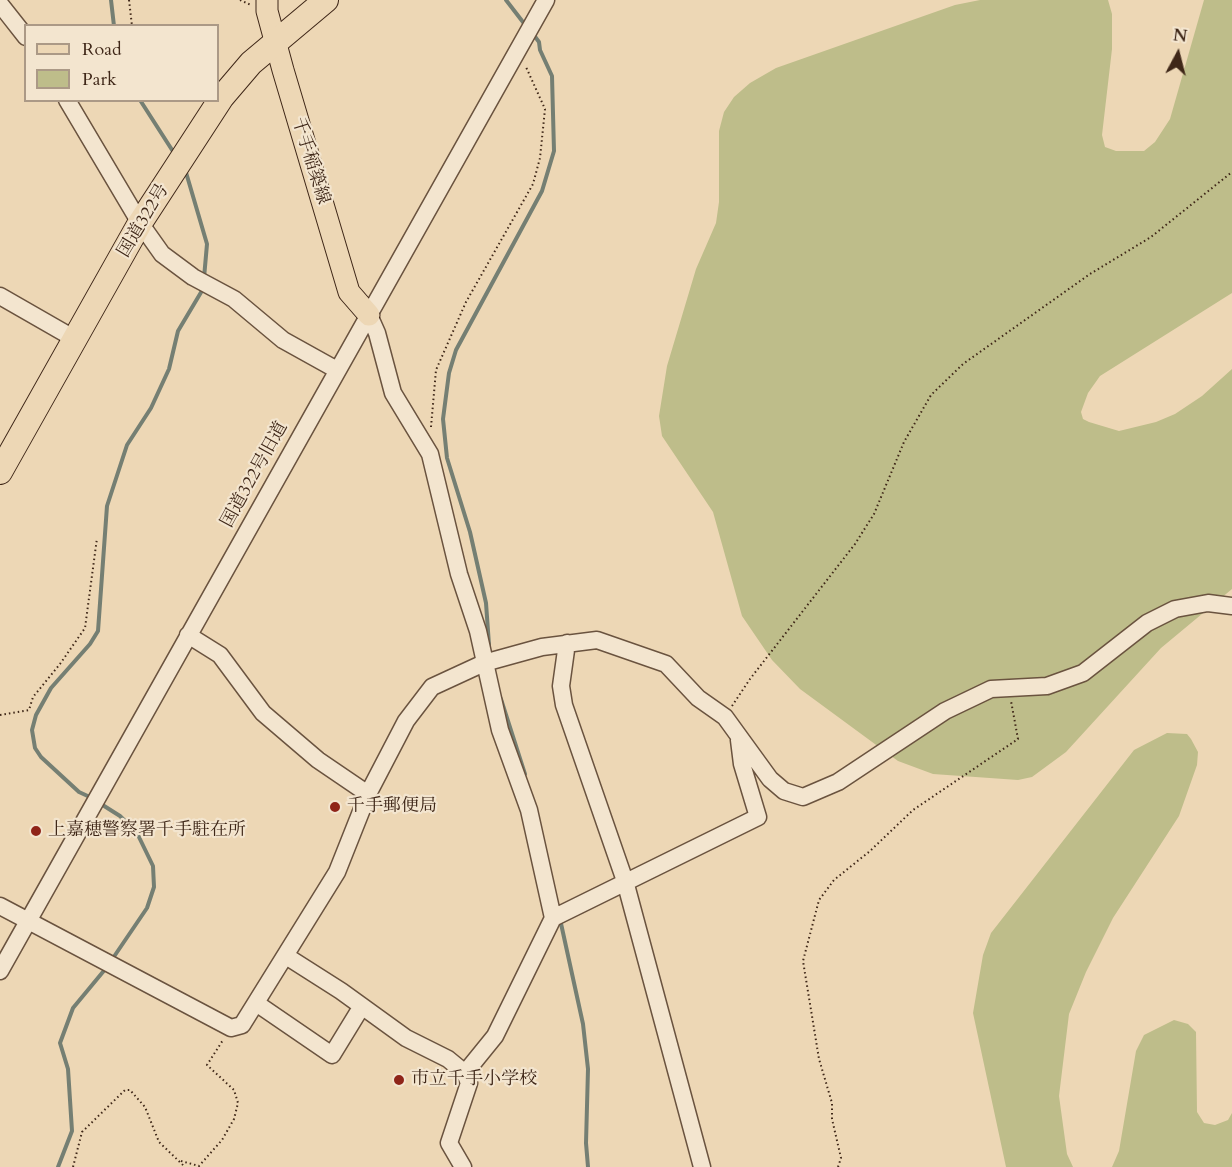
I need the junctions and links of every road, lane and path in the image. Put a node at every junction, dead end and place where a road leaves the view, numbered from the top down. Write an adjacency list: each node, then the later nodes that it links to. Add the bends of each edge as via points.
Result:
1 (129, 0): 6 (path)
2 (267, 0): 8 (main road, 千手稲築線)
3 (326, 0): 8 (highway, 国道322号)
4 (0, 4): 7 (street)
5 (542, 7): 9 (street, 国道322号旧道)
6 (132, 24)
7 (24, 34)
8 (275, 41): 11 (highway, 国道322号); 16 (main road, 千手稲築線, via 349,292)
9 (515, 56): 16 (street, 国道322号旧道); 19 (path, via 534,82 545,109 540,158 533,184 466,302 436,370)
10 (68, 102): 14 (street)
11 (219, 102)
12 (219, 102): 14 (highway, 国道322号)
13 (1232, 172): 28 (path, via 1151,237 1090,274 963,364 931,395 904,442 874,514 855,544)
14 (140, 223): 17 (highway, 国道322号); 18 (street, via 162,254 234,299 283,340)
15 (0, 296): 17 (street)
16 (369, 315): 18 (street, 国道322号旧道); 19 (street, via 393,393)
17 (75, 339): 20 (highway, 国道322号)
18 (337, 370): 23 (street, 国道322号旧道)
19 (429, 454): 25 (street, via 459,574 478,631)
20 (0, 471)
21 (97, 538): 27 (path, via 85,627 33,697 29,710)
22 (1232, 606): 26 (street, via 1208,603 1175,609 1147,623 1083,673 1047,686)
23 (188, 635): 30 (street, via 220,655 263,713 318,760); 34 (street, 国道322号旧道)
24 (567, 643): 25 (street); 28 (street, via 597,640 666,664 698,698); 31 (street, via 561,686 564,705)
25 (483, 663): 30 (street, via 432,687 420,700); 33 (street, via 500,730 529,810)
26 (1008, 689): 29 (street, via 991,689 945,711 838,782 803,798 770,779); 47 (path, via 1018,739 913,810 834,880 819,900 803,961 819,1059 832,1103 841,1158)
27 (0, 714)
28 (725, 717): 29 (street)
29 (739, 740): 31 (street, via 758,817)
30 (368, 794): 35 (street, via 337,872)
31 (625, 881): 33 (street); 46 (street)
32 (0, 906): 34 (street)
33 (553, 918): 40 (street, via 495,1036)
34 (29, 921): 36 (street, 国道322号旧道); 39 (street)
35 (286, 956): 37 (street); 38 (street)
36 (0, 970)
37 (256, 1003): 38 (street, via 332,1055); 39 (street, via 242,1025)
38 (362, 1006): 40 (street)
39 (231, 1028): 45 (path, via 207,1065 234,1089 238,1103 222,1140)
40 (465, 1073): 42 (street, via 469,1083 449,1143)
41 (180, 1161): 43 (path, via 159,1142 145,1107 130,1090 125,1090 82,1132); 44 (path); 45 (path)
42 (463, 1166)
43 (73, 1167)
44 (185, 1167)
45 (199, 1167)
46 (702, 1167)
47 (838, 1167)

